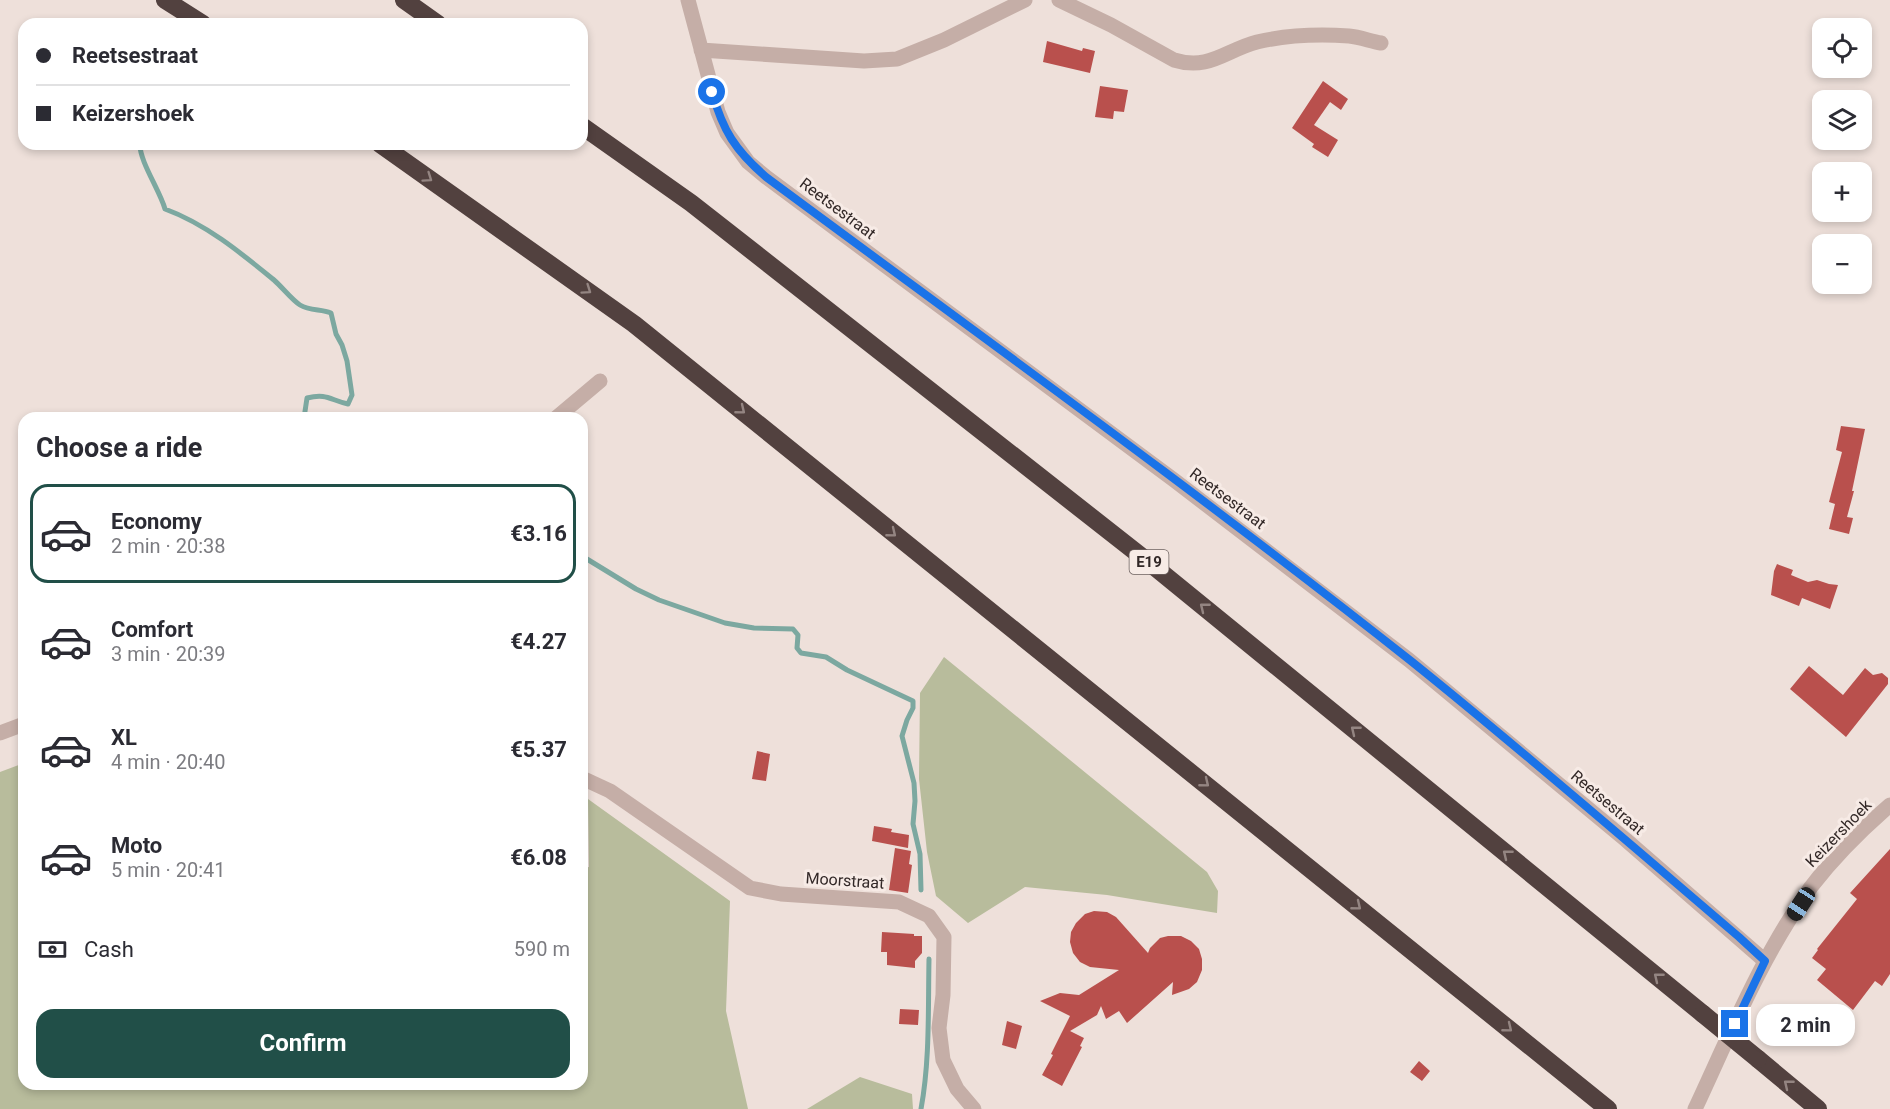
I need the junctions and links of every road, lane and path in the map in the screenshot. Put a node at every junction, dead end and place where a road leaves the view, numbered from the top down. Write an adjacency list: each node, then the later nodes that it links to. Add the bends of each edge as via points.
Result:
1 (165, 0): 6 (highway)
2 (404, 0): 7 (highway)
3 (688, 0): 9 (street, Reetsestraat)
4 (1025, 0): 9 (street, via 897,59 864,62)
5 (1059, 0): 8 (street, via 1185,64 1209,62 1254,43 1279,38 1351,36)
6 (194, 18)
7 (430, 18)
8 (1381, 43)
9 (701, 50): 18 (street, Reetsestraat, via 718,112 727,133 748,162 1392,646)
10 (588, 130): 22 (highway, E19, one-way to 10, bridge, via 1151,564 691,204)
11 (388, 150): 19 (highway, one-way to 19, via 634,324)
12 (600, 381): 13 (street)
13 (563, 412)
14 (18, 726): 15 (street)
15 (0, 733)
16 (588, 781): 20 (street, Moorstraat, via 610,791 750,888 781,894 899,902 929,916 944,937 939,1028 943,1060 957,1089)
17 (1890, 805): 18 (street, Keizershoek, via 1811,887)
18 (1765, 961): 21 (street, Keizershoek)
19 (1606, 1108)
20 (974, 1109)
21 (1695, 1109)
22 (1818, 1109)

